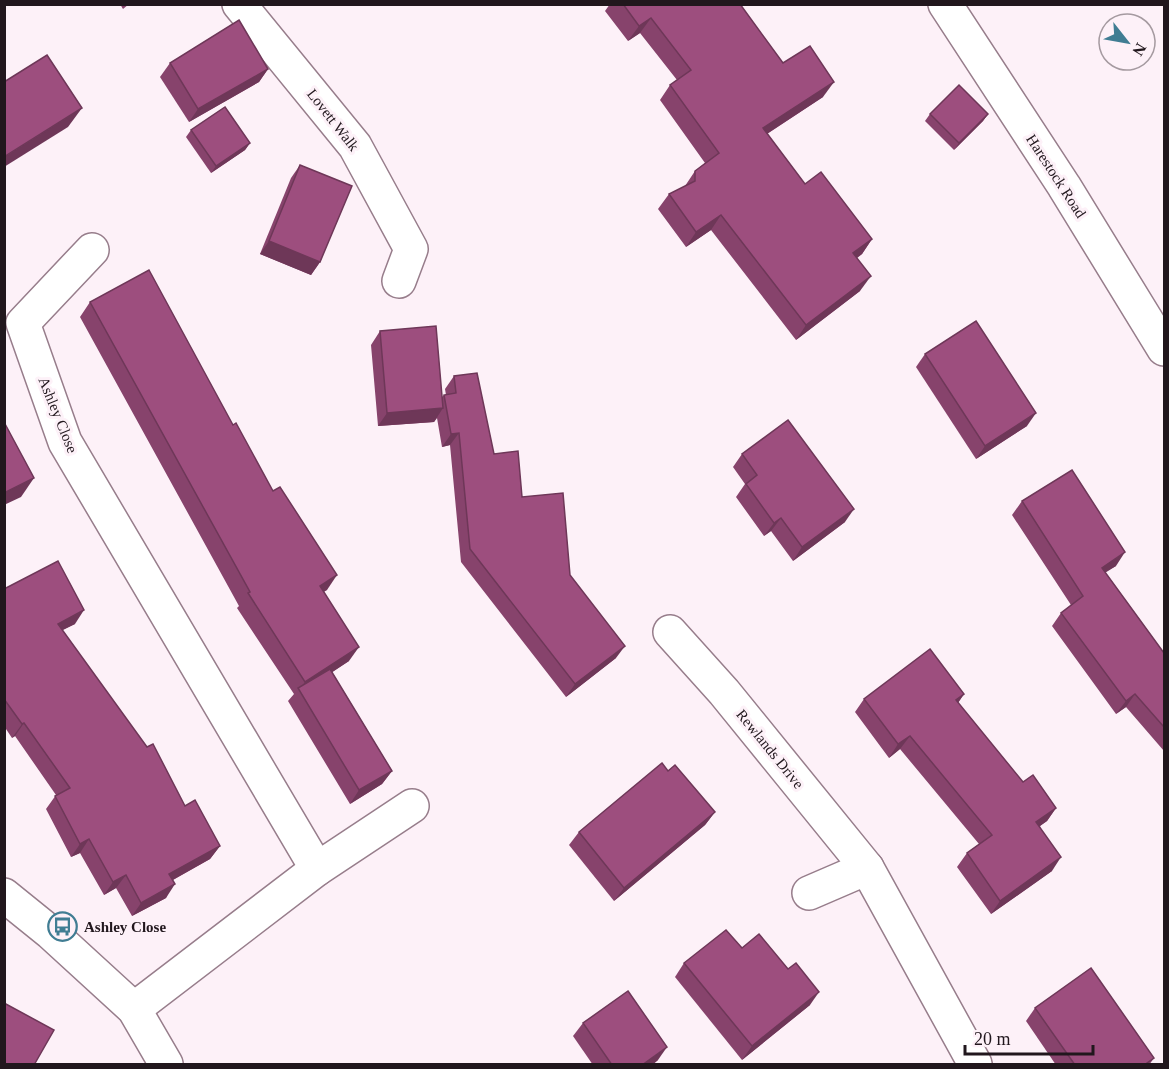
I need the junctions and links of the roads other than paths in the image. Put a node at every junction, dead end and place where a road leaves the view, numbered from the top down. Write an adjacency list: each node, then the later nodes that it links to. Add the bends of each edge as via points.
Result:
1 (239, 4): 4 (street, Lovett Walk, via 355,146 411,249)
2 (945, 4): 5 (street, Harestock Road)
3 (92, 250): 9 (street, Ashley Close, via 23,323 65,442)
4 (399, 281)
5 (1164, 349)
6 (670, 632): 8 (street, Rewlands Drive, via 724,692)
7 (412, 806): 9 (street)
8 (867, 868): 10 (street); 14 (street, Rewlands Drive)
9 (317, 869): 12 (street)
10 (808, 893)
11 (4, 896): 12 (street)
12 (134, 1009): 13 (street)
13 (166, 1065)
14 (975, 1065)

